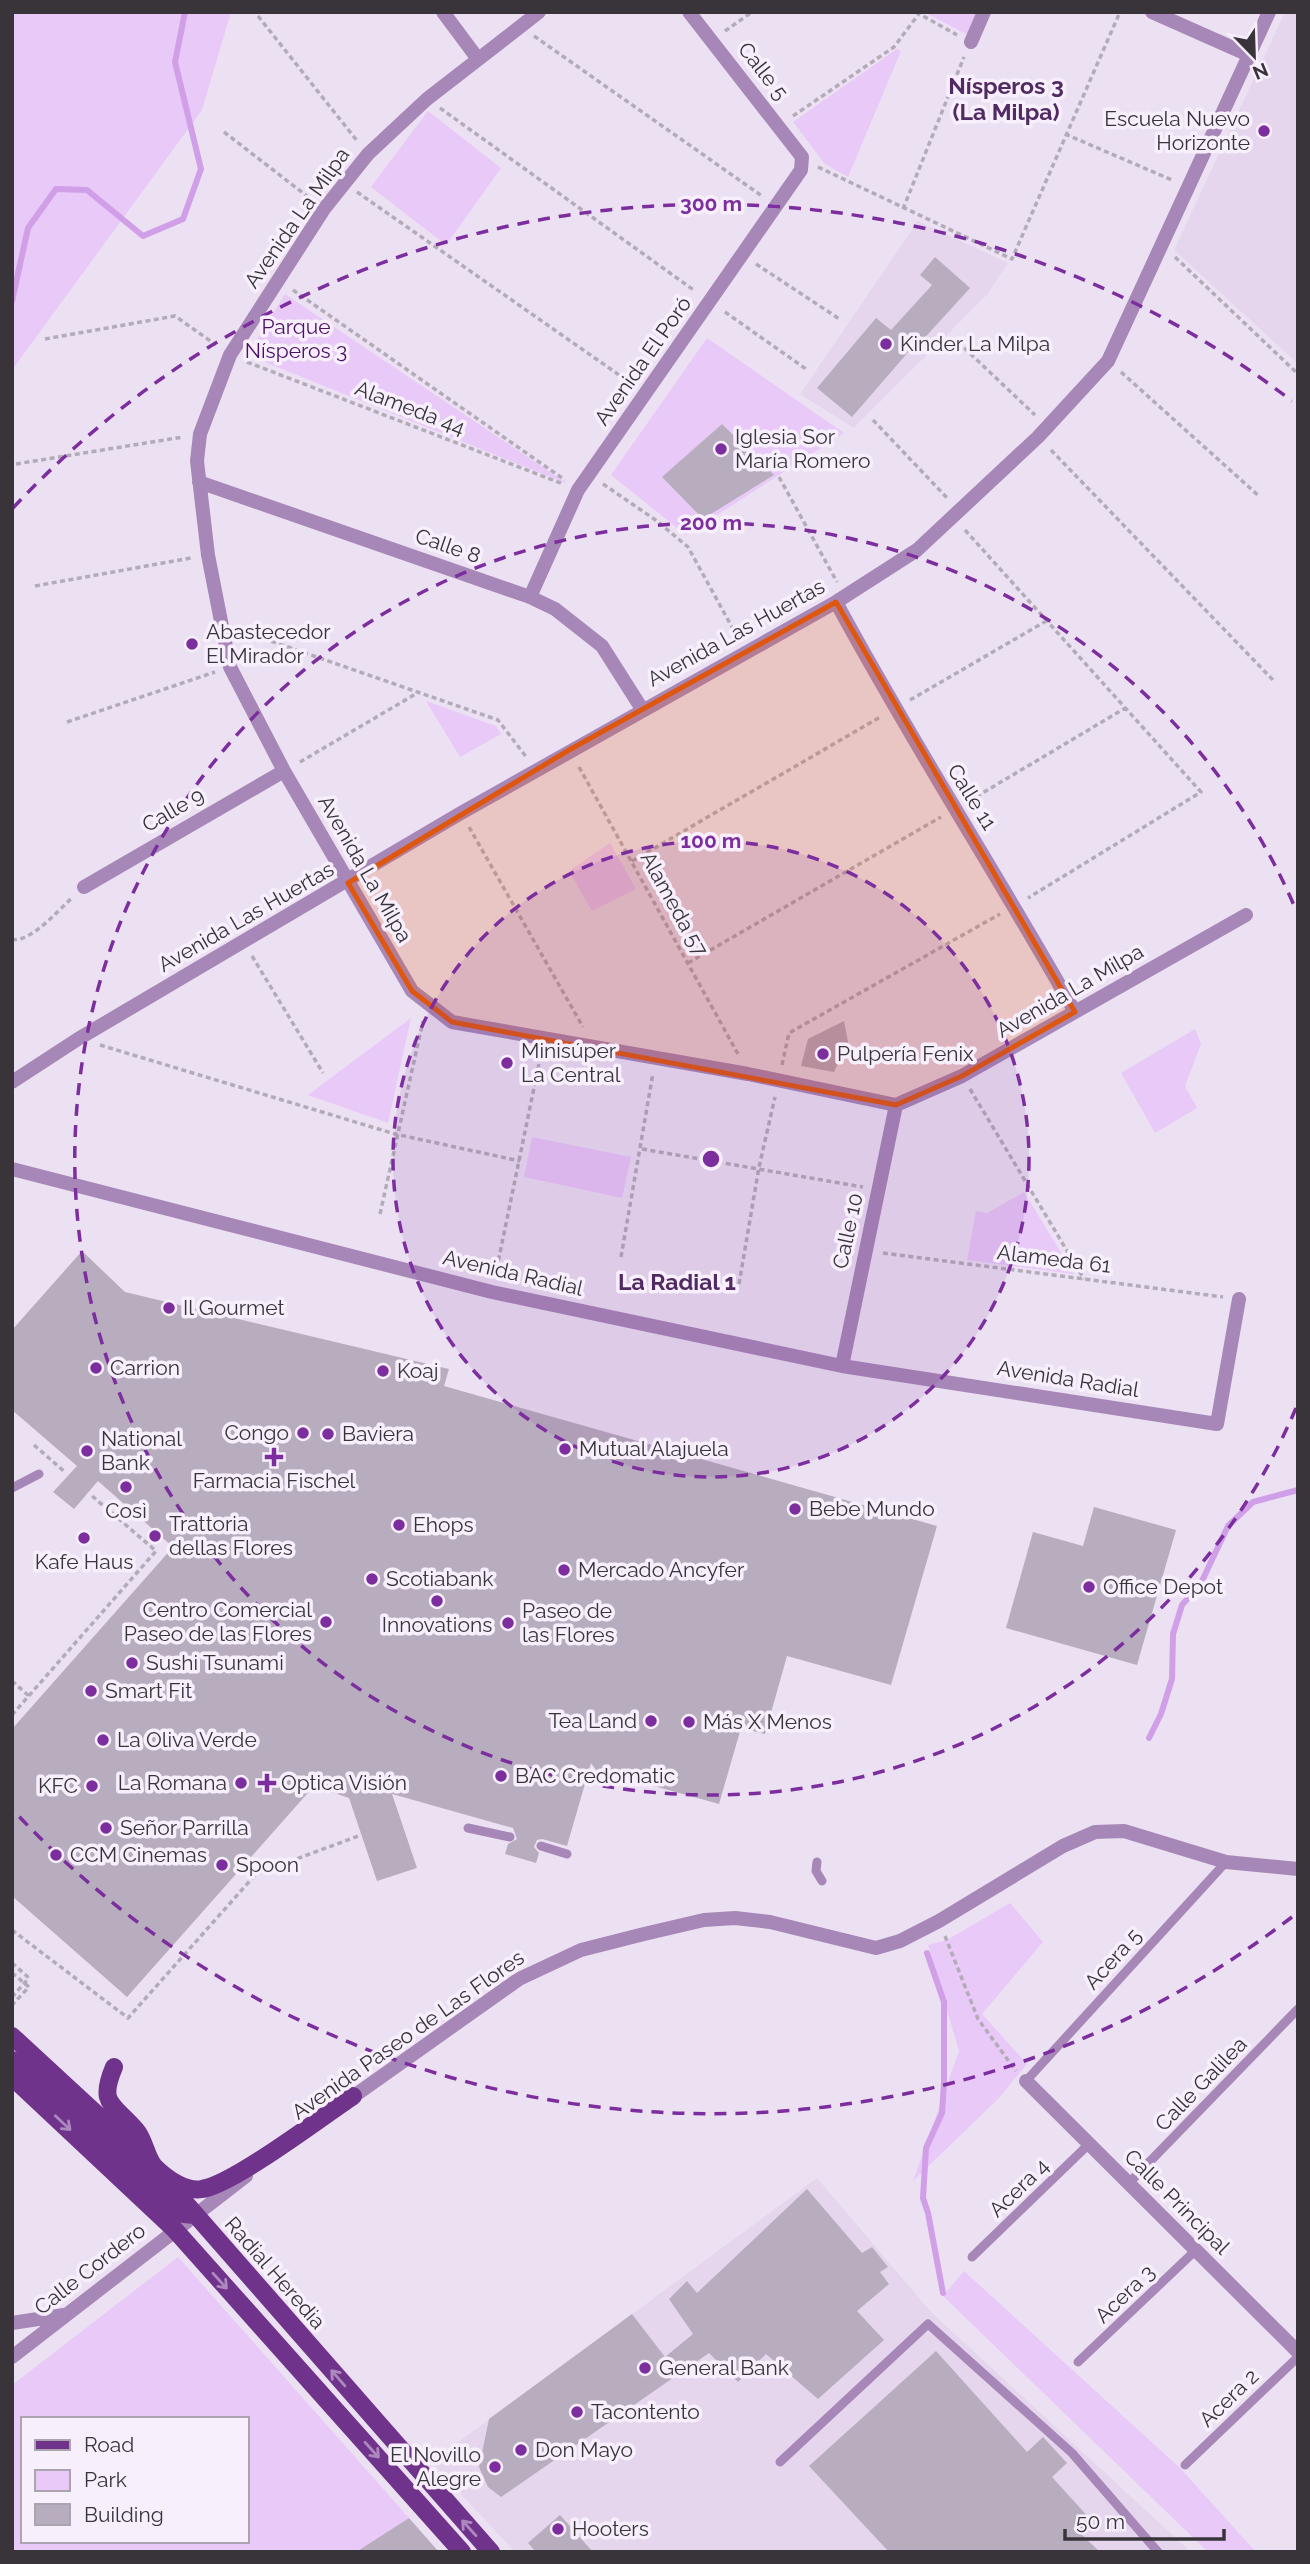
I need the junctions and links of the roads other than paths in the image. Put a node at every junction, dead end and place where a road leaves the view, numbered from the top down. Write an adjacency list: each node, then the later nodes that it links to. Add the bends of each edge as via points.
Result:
1 (443, 12): 9 (street)
2 (539, 12): 9 (street, Avenida La Milpa)
3 (688, 12): 10 (street, Calle 5)
4 (984, 12): 7 (street)
5 (1152, 12): 8 (street)
6 (1269, 12): 8 (street, Avenida Las Huertas)
7 (971, 42)
8 (1249, 55): 13 (street, Avenida Las Huertas, via 1108,361 1043,432 917,550)
9 (478, 59): 11 (street, Avenida La Milpa, via 368,154 324,209 230,355 200,434)
10 (802, 157): 12 (street, Avenida El Poró, via 801,170 578,489)
11 (199, 482): 12 (street, Calle 8); 15 (street, Avenida La Milpa, via 230,667)
12 (530, 597): 14 (street, Calle 8, via 555,609 602,646)
13 (840, 599): 14 (street, Avenida Las Huertas); 19 (street, Calle 11, via 894,709)
14 (642, 709): 16 (street, Avenida Las Huertas)
15 (284, 771): 16 (street, Avenida La Milpa); 17 (street, Calle 9)
16 (348, 883): 20 (street, Avenida Las Huertas); 21 (street, Avenida La Milpa, via 412,991 452,1022)
17 (84, 887)
18 (1246, 915): 19 (street, Avenida La Milpa)
19 (1075, 1012): 21 (street, Avenida La Milpa, via 962,1076)
20 (12, 1082)
21 (896, 1105): 24 (street, Calle 10)
22 (12, 1169): 24 (street, Avenida Radial, via 492,1292)
23 (1238, 1300): 24 (street, Avenida Radial, via 1217,1424)
24 (842, 1366)
25 (39, 1475): 26 (lane)
26 (12, 1488)
27 (468, 1828): 28 (lane)
28 (510, 1837)
29 (541, 1846): 30 (lane)
30 (567, 1854)
31 (817, 1862): 34 (lane)
32 (1226, 1862): 33 (street, Avenida Paseo de Las Flores); 39 (lane, Acera 5); 40 (street, Avenida Paseo de Las Flores, via 1124,1831 1095,1832 1063,1846 939,1921 876,1948 736,1918 704,1920 581,1950 519,1979)
33 (1298, 1869)
34 (822, 1881)
35 (1298, 2008): 44 (lane, Calle Galilea)
36 (12, 2036): 41 (main road, Radial Heredia)
37 (12, 2060): 41 (main road)
38 (14, 2081): 46 (main road, one-way to 46)
39 (1026, 2081): 42 (street, Calle Principal)
40 (353, 2096): 43 (main road, via 215,2186 186,2188); 45 (street, Avenida Paseo de Las Flores)
41 (78, 2106): 43 (main road, Radial Heredia); 43 (main road, via 114,2067 107,2097 137,2131); 45 (main road, via 176,2213)
42 (1090, 2144): 44 (street, Calle Principal); 48 (lane, Acera 4)
43 (153, 2166): 45 (main road, Radial Heredia)
44 (1129, 2183): 47 (street, Calle Principal)
45 (194, 2215): 46 (street, Calle Cordero); 57 (main road, Radial Heredia, one-way to 45)
46 (175, 2230): 49 (street, Calle Cordero); 56 (main road, one-way to 56)
47 (1196, 2250): 51 (street, Calle Principal); 53 (lane, Acera 3)
48 (972, 2257)
49 (65, 2314): 50 (street); 52 (street, Calle Cordero)
50 (12, 2323)
51 (1298, 2354): 55 (lane, Acera 2)
52 (12, 2357)
53 (1078, 2362)
54 (780, 2462): 58 (lane, via 928,2324 1072,2453)
55 (1185, 2465)
56 (462, 2552)
57 (491, 2552)
58 (1158, 2552)

